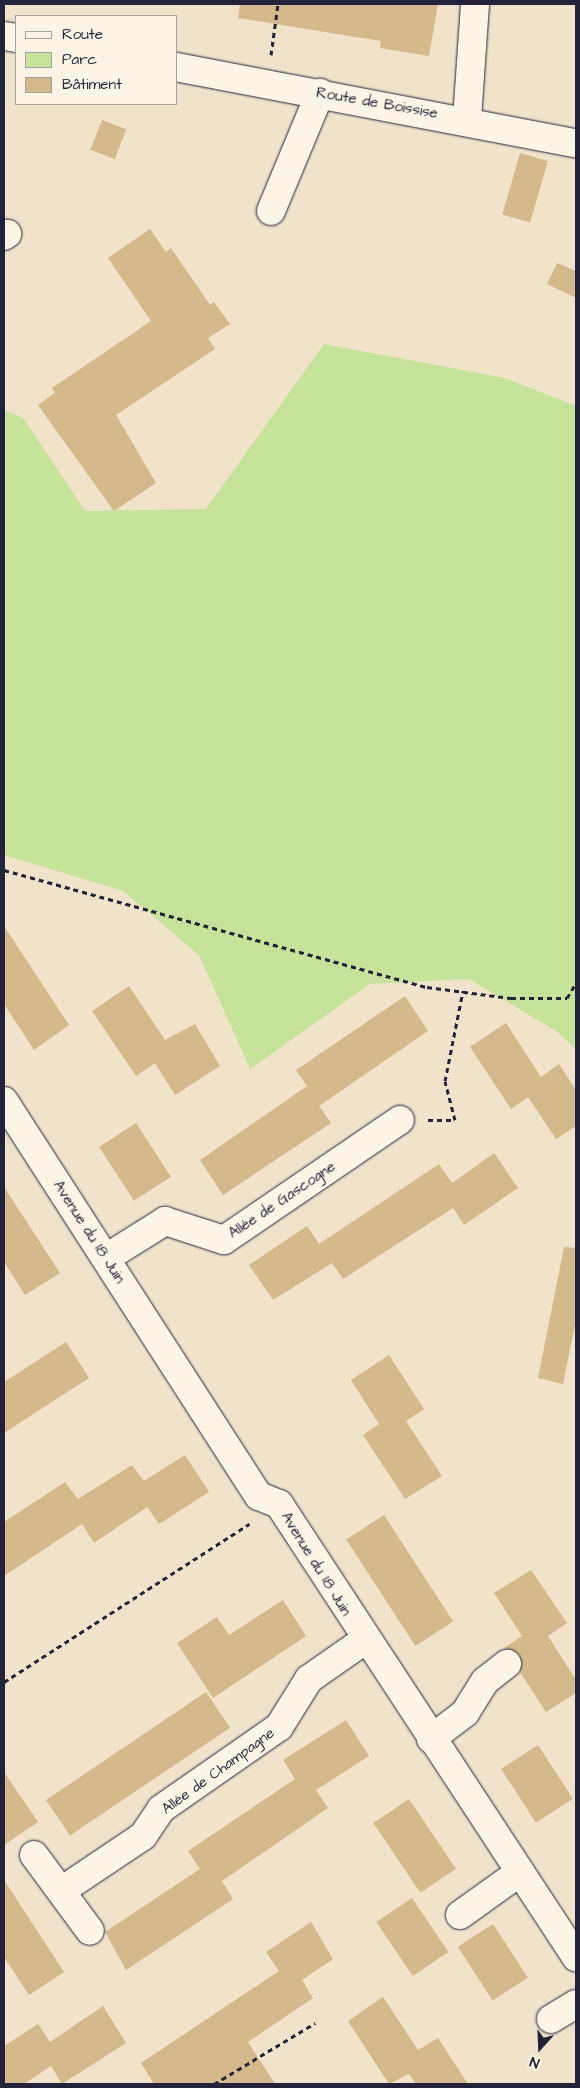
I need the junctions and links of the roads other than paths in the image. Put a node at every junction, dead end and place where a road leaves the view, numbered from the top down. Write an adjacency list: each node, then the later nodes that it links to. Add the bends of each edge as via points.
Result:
1 (475, 4): 4 (street)
2 (178, 67): 3 (street, Route de Boissise)
3 (320, 93): 4 (street, Route de Boissise); 6 (street)
4 (467, 119): 5 (street, Route de Boissise)
5 (576, 143)
6 (271, 211)
7 (4, 1101): 9 (street, Avenue du 18 Juin)
8 (400, 1120): 9 (street, Allée de Gascogne, via 224,1240 165,1221)
9 (106, 1258): 10 (street, Avenue du 18 Juin, via 259,1496 279,1504)
10 (365, 1640): 12 (street, Avenue du 18 Juin); 15 (street, Allée de Champagne, via 309,1679 279,1727 161,1809 143,1836)
11 (507, 1664): 12 (street, via 485,1681 465,1713)
12 (431, 1739): 14 (street, Avenue du 18 Juin)
13 (34, 1855): 15 (street)
14 (520, 1872): 16 (street); 18 (street, Avenue du 18 Juin)
15 (61, 1891): 17 (street)
16 (460, 1915)
17 (90, 1931)
18 (576, 1957)
19 (576, 2004): 20 (street)
20 (551, 2019)

